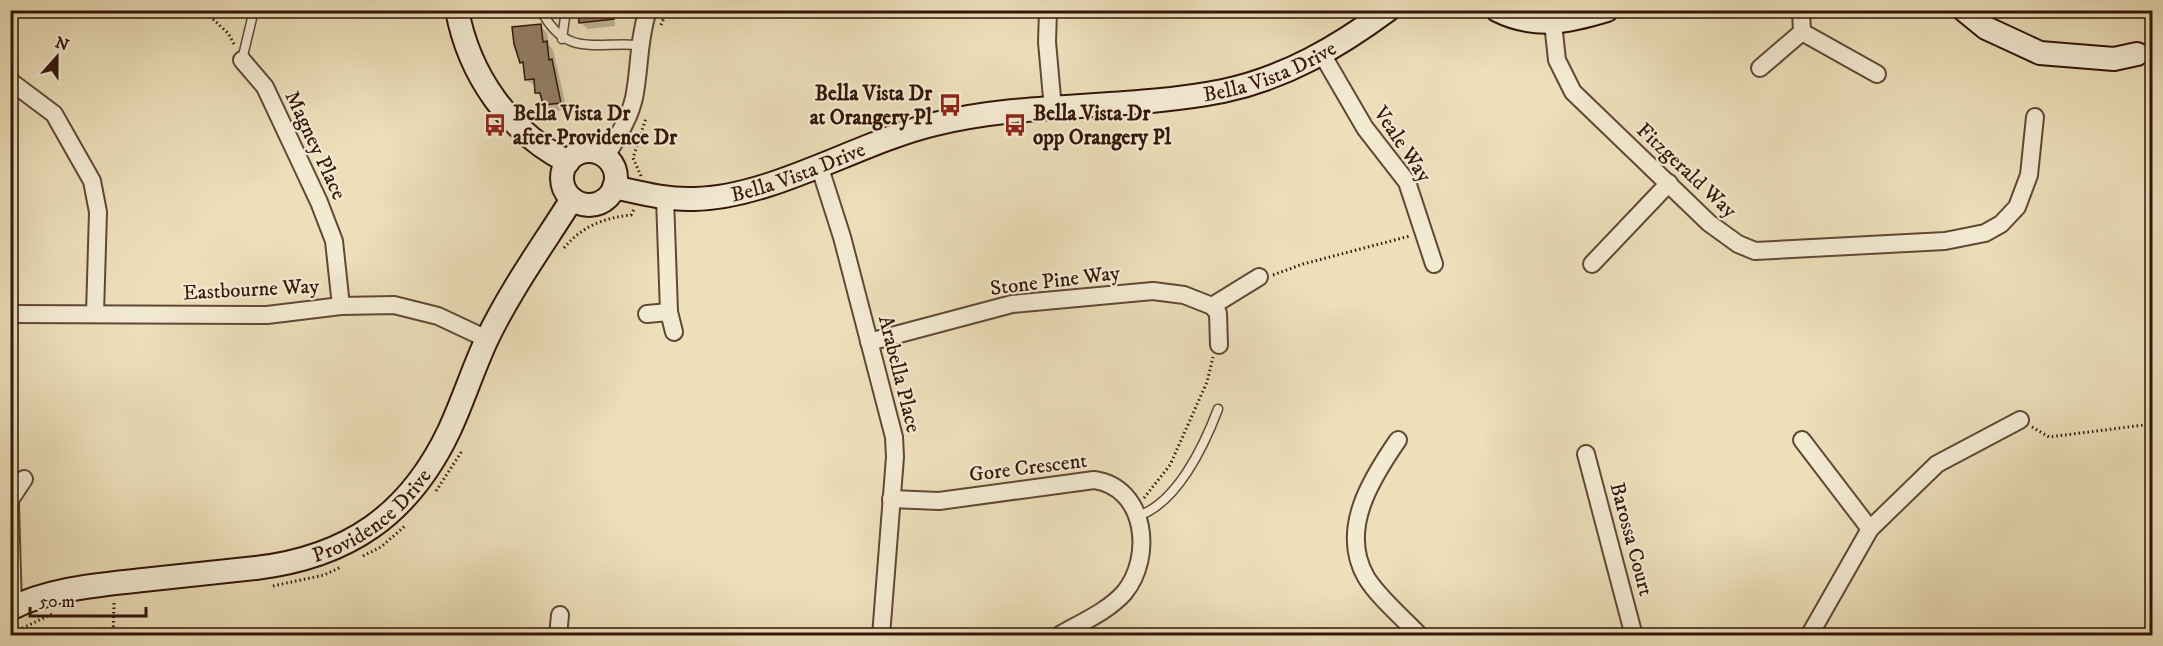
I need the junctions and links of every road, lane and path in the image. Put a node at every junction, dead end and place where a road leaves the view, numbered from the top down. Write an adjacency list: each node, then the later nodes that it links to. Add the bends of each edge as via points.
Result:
1 (203, 10): 20 (path, via 228,33)
2 (254, 10): 20 (lane)
3 (457, 10): 27 (street, via 471,59 495,100 533,142)
4 (541, 10): 16 (lane)
5 (566, 10): 16 (lane)
6 (648, 10): 17 (street)
7 (1048, 10): 24 (street)
8 (1388, 10): 18 (street, Bella Vista Drive)
9 (1497, 10): 14 (street, via 1525,21)
10 (1607, 10): 14 (street)
11 (1801, 10): 15 (street)
12 (1964, 10): 19 (street, via 1986,28 2040,53 2114,59)
13 (1977, 10): 19 (street, via 2043,43)
14 (1553, 23): 29 (street, Fitzgerald Way, via 1557,60 1573,92)
15 (1802, 32): 21 (street); 22 (street)
16 (562, 39): 17 (lane, via 581,44)
17 (639, 45): 26 (street, via 630,110)
18 (1322, 54): 24 (street, Bella Vista Drive, via 1283,73 1224,91); 34 (street, Veale Way, via 1359,119 1407,182)
19 (2145, 54)
20 (242, 60): 39 (street, Magney Place, via 265,87 323,212 334,241)
21 (1760, 68)
22 (1877, 74)
23 (10, 81): 43 (street, via 54,114 92,181 98,212)
24 (1053, 109): 28 (street, Bella Vista Drive, via 934,124)
25 (2035, 117): 29 (street, Fitzgerald Way, via 2029,174 2017,207 2001,224 1969,238 1755,251 1727,237)
26 (605, 158): 27 (street, via 589,152 577,154); 30 (street, via 615,174)
27 (568, 162): 32 (street, via 562,178)
28 (819, 165): 31 (street, Bella Vista Drive, via 733,195); 47 (street, Arabella Place)
29 (1669, 183): 37 (street)
30 (614, 187): 31 (street, Bella Vista Drive); 32 (street, via 594,205)
31 (665, 198): 41 (street)
32 (572, 199): 46 (street, Providence Drive)
33 (634, 210): 35 (path, via 631,215 589,226)
34 (1424, 232): 36 (street, Veale Way); 38 (path)
35 (564, 249)
36 (1434, 264)
37 (1592, 264)
38 (1259, 277): 40 (street)
39 (341, 306): 43 (street, Eastbourne Way, via 267,315); 46 (street, Eastbourne Way, via 394,305 438,316)
40 (1212, 306): 47 (street, Stone Pine Way, via 1184,295 1153,291 1034,301); 48 (street, via 1218,313)
41 (669, 312): 44 (street); 45 (street)
42 (10, 314): 43 (street, Eastbourne Way)
43 (95, 314)
44 (647, 314)
45 (674, 332)
46 (487, 339): 67 (street, Providence Drive, via 426,473 401,505 372,528 330,551 290,564 92,586 49,594)
47 (869, 342): 58 (street, Arabella Place, via 894,437)
48 (1219, 345): 60 (path, via 1170,465)
49 (1218, 409): 60 (lane, via 1203,448 1160,506)
50 (2020, 420): 51 (path, via 2049,437); 62 (street, via 1937,464)
51 (2152, 424)
52 (1398, 440): 75 (street, via 1375,473 1357,517 1356,552 1367,578)
53 (1802, 440): 62 (street)
54 (463, 448): 57 (path)
55 (1586, 454): 76 (street, Barossa Court)
56 (24, 479): 59 (street)
57 (431, 497)
58 (891, 499): 60 (street, Gore Crescent, via 939,501 1094,480 1122,491); 73 (street, Arabella Place)
59 (10, 502): 67 (street)
60 (1136, 512): 74 (street, via 1141,550 1131,583 1114,602)
61 (412, 519): 63 (path, via 381,547)
62 (1870, 529): 77 (street)
63 (362, 556)
64 (343, 566): 65 (path, via 324,575)
65 (272, 586)
66 (105, 604): 71 (path, via 116,602)
67 (12, 609)
68 (61, 612): 70 (path)
69 (560, 615): 72 (street)
70 (10, 634)
71 (113, 636)
72 (558, 636)
73 (881, 636)
74 (1058, 636)
75 (1420, 636)
76 (1634, 636)
77 (1809, 636)

